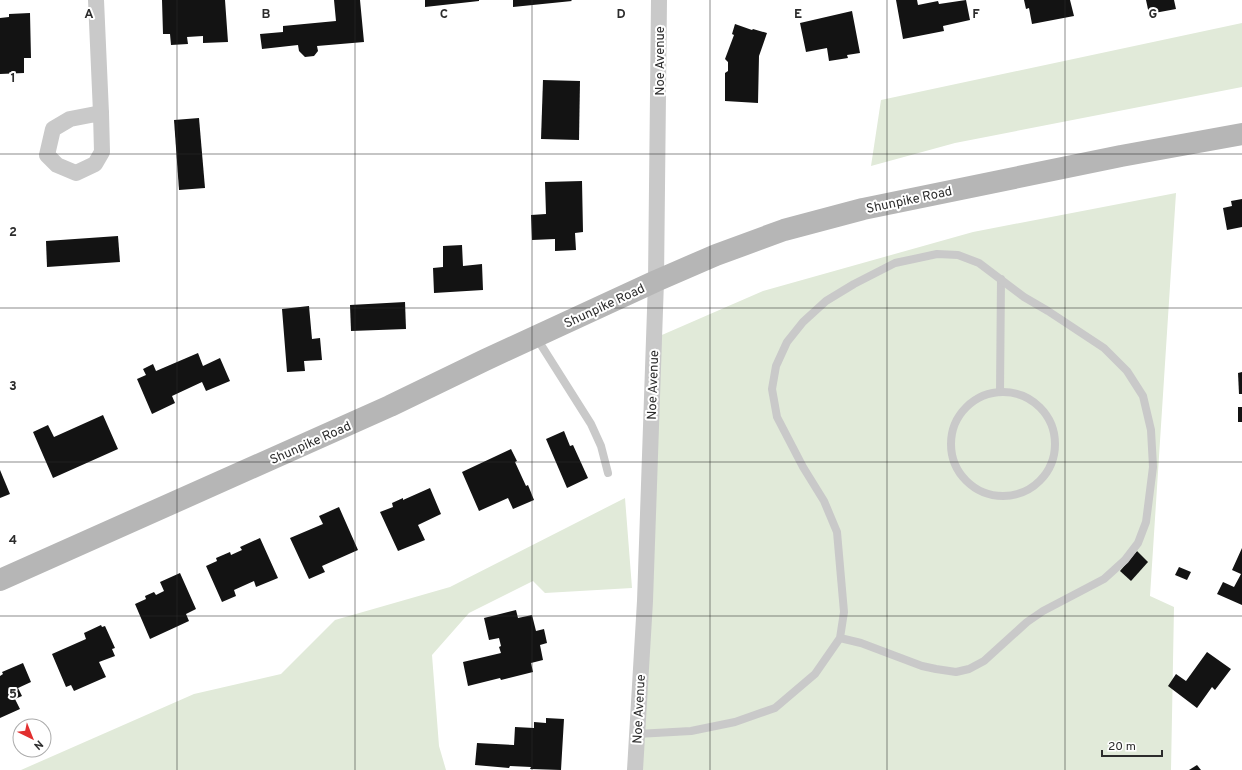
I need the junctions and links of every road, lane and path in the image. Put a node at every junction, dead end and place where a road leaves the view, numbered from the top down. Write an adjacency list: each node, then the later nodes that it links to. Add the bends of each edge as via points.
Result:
1 (96, 0): 3 (street)
2 (659, 0): 6 (street, Noe Avenue)
3 (101, 113)
4 (1242, 134): 6 (main road, Shunpike Road, via 863,209 784,230)
5 (1001, 280): 8 (lane); 11 (lane, via 979,263 958,255 936,254 895,263 826,301 803,322 787,342 776,366 772,389 777,417 824,501 837,532 844,612); 11 (lane, via 1104,348 1127,371 1143,396 1151,430 1153,467 1146,522 1138,543 1125,560 1104,579 1043,611 984,661 969,669 956,672 936,670)
6 (656, 281): 7 (main road, Shunpike Road); 12 (street, Noe Avenue, via 645,601)
7 (536, 336): 9 (lane, via 592,424); 10 (main road, Shunpike Road, via 390,406)
8 (1000, 392): 8 (lane, via 981,396 965,408 955,424 951,443 954,462 964,479 979,490 997,496 1016,495 1034,486 1047,473 1055,454 1055,436 1048,417 1036,403 1019,394)
9 (608, 473)
10 (0, 580)
11 (840, 638): 12 (lane, via 815,674 775,708 735,722 691,731)
12 (637, 734): 13 (street, Noe Avenue)
13 (635, 770)

